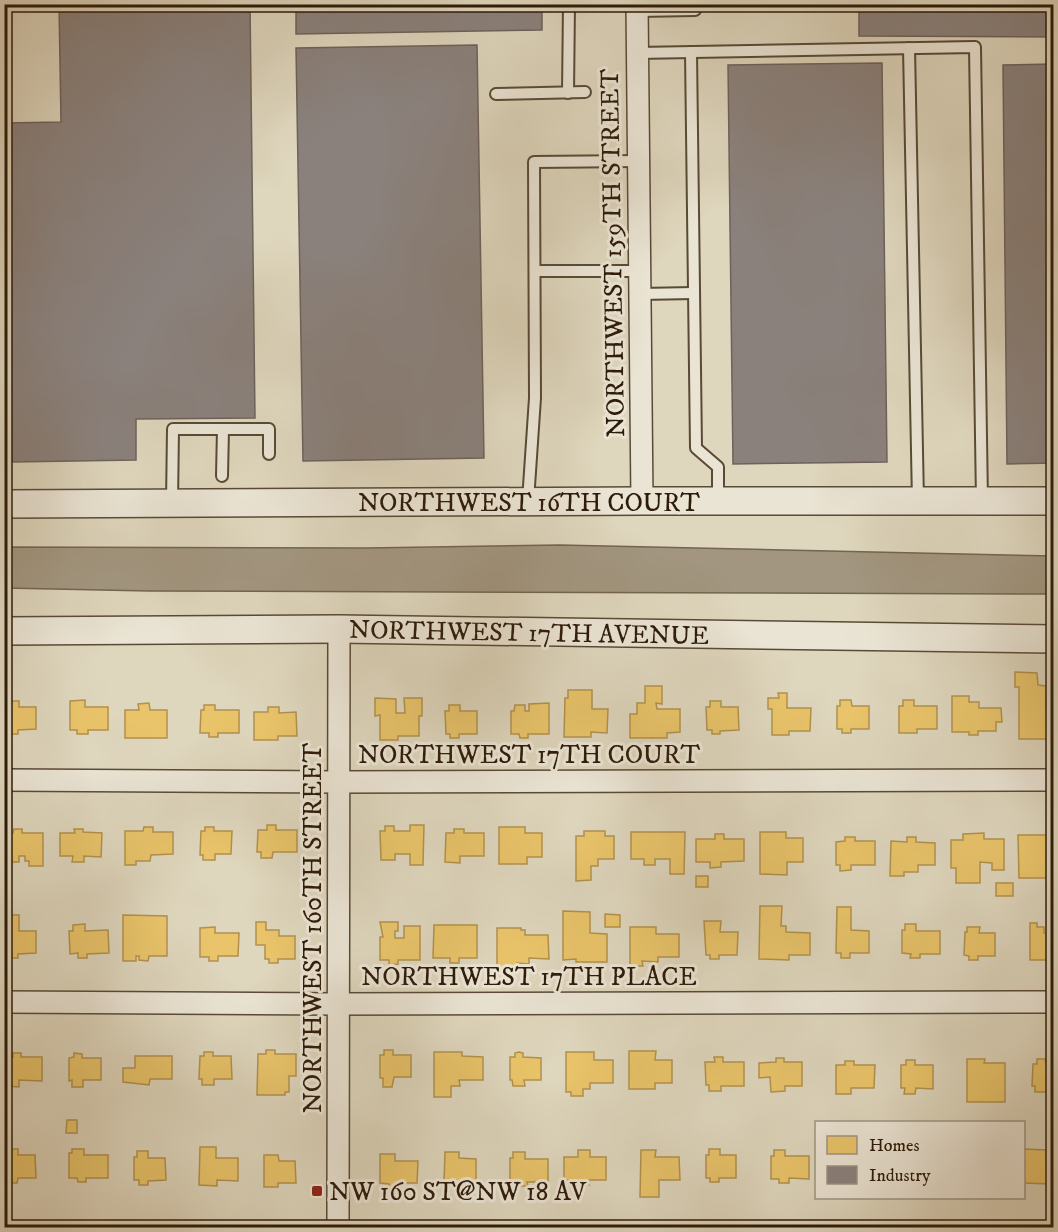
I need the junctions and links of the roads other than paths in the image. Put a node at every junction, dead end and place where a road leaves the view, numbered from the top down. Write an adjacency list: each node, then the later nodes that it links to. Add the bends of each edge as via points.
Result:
1 (569, 4): 8 (lane)
2 (695, 4): 3 (lane, via 695,10)
3 (637, 8): 6 (street, NORTHWEST 159TH STREET)
4 (909, 48): 5 (lane); 21 (lane); 22 (lane, via 975,47)
5 (692, 52): 6 (lane); 13 (lane)
6 (637, 53): 10 (street, NORTHWEST 159TH STREET)
7 (585, 92): 8 (lane)
8 (568, 93): 9 (lane)
9 (495, 94)
10 (638, 160): 11 (lane, via 534,162); 12 (street, NORTHWEST 159TH STREET)
11 (535, 271): 12 (lane); 18 (lane, via 535,398)
12 (639, 271): 14 (street, NORTHWEST 159TH STREET)
13 (694, 293): 14 (lane); 20 (lane, via 696,448 718,467)
14 (639, 294): 19 (street, NORTHWEST 159TH STREET)
15 (223, 429): 16 (lane, via 269,429); 17 (lane); 24 (lane, via 173,429)
16 (269, 454)
17 (222, 476)
18 (528, 501): 19 (street, NORTHWEST 16TH COURT); 24 (street, NORTHWEST 16TH COURT)
19 (642, 501): 20 (street, NORTHWEST 16TH COURT)
20 (718, 501): 21 (street, NORTHWEST 16TH COURT)
21 (918, 501): 22 (street, NORTHWEST 16TH COURT)
22 (982, 501): 23 (street, NORTHWEST 16TH COURT)
23 (1053, 501)
24 (172, 503): 25 (street, NORTHWEST 16TH COURT)
25 (4, 504)
26 (339, 629): 27 (street, NORTHWEST 17TH AVENUE); 28 (street, NORTHWEST 17TH AVENUE); 31 (street, NORTHWEST 160TH STREET)
27 (4, 631)
28 (1053, 639)
29 (4, 780): 31 (street, NORTHWEST 17TH COURT)
30 (1053, 780): 31 (street, NORTHWEST 17TH COURT)
31 (339, 782): 34 (street, NORTHWEST 160TH STREET)
32 (4, 1002): 34 (street, NORTHWEST 17TH PLACE)
33 (1053, 1002): 34 (street, NORTHWEST 17TH PLACE)
34 (338, 1004): 35 (street, NORTHWEST 160TH STREET)
35 (338, 1227)

